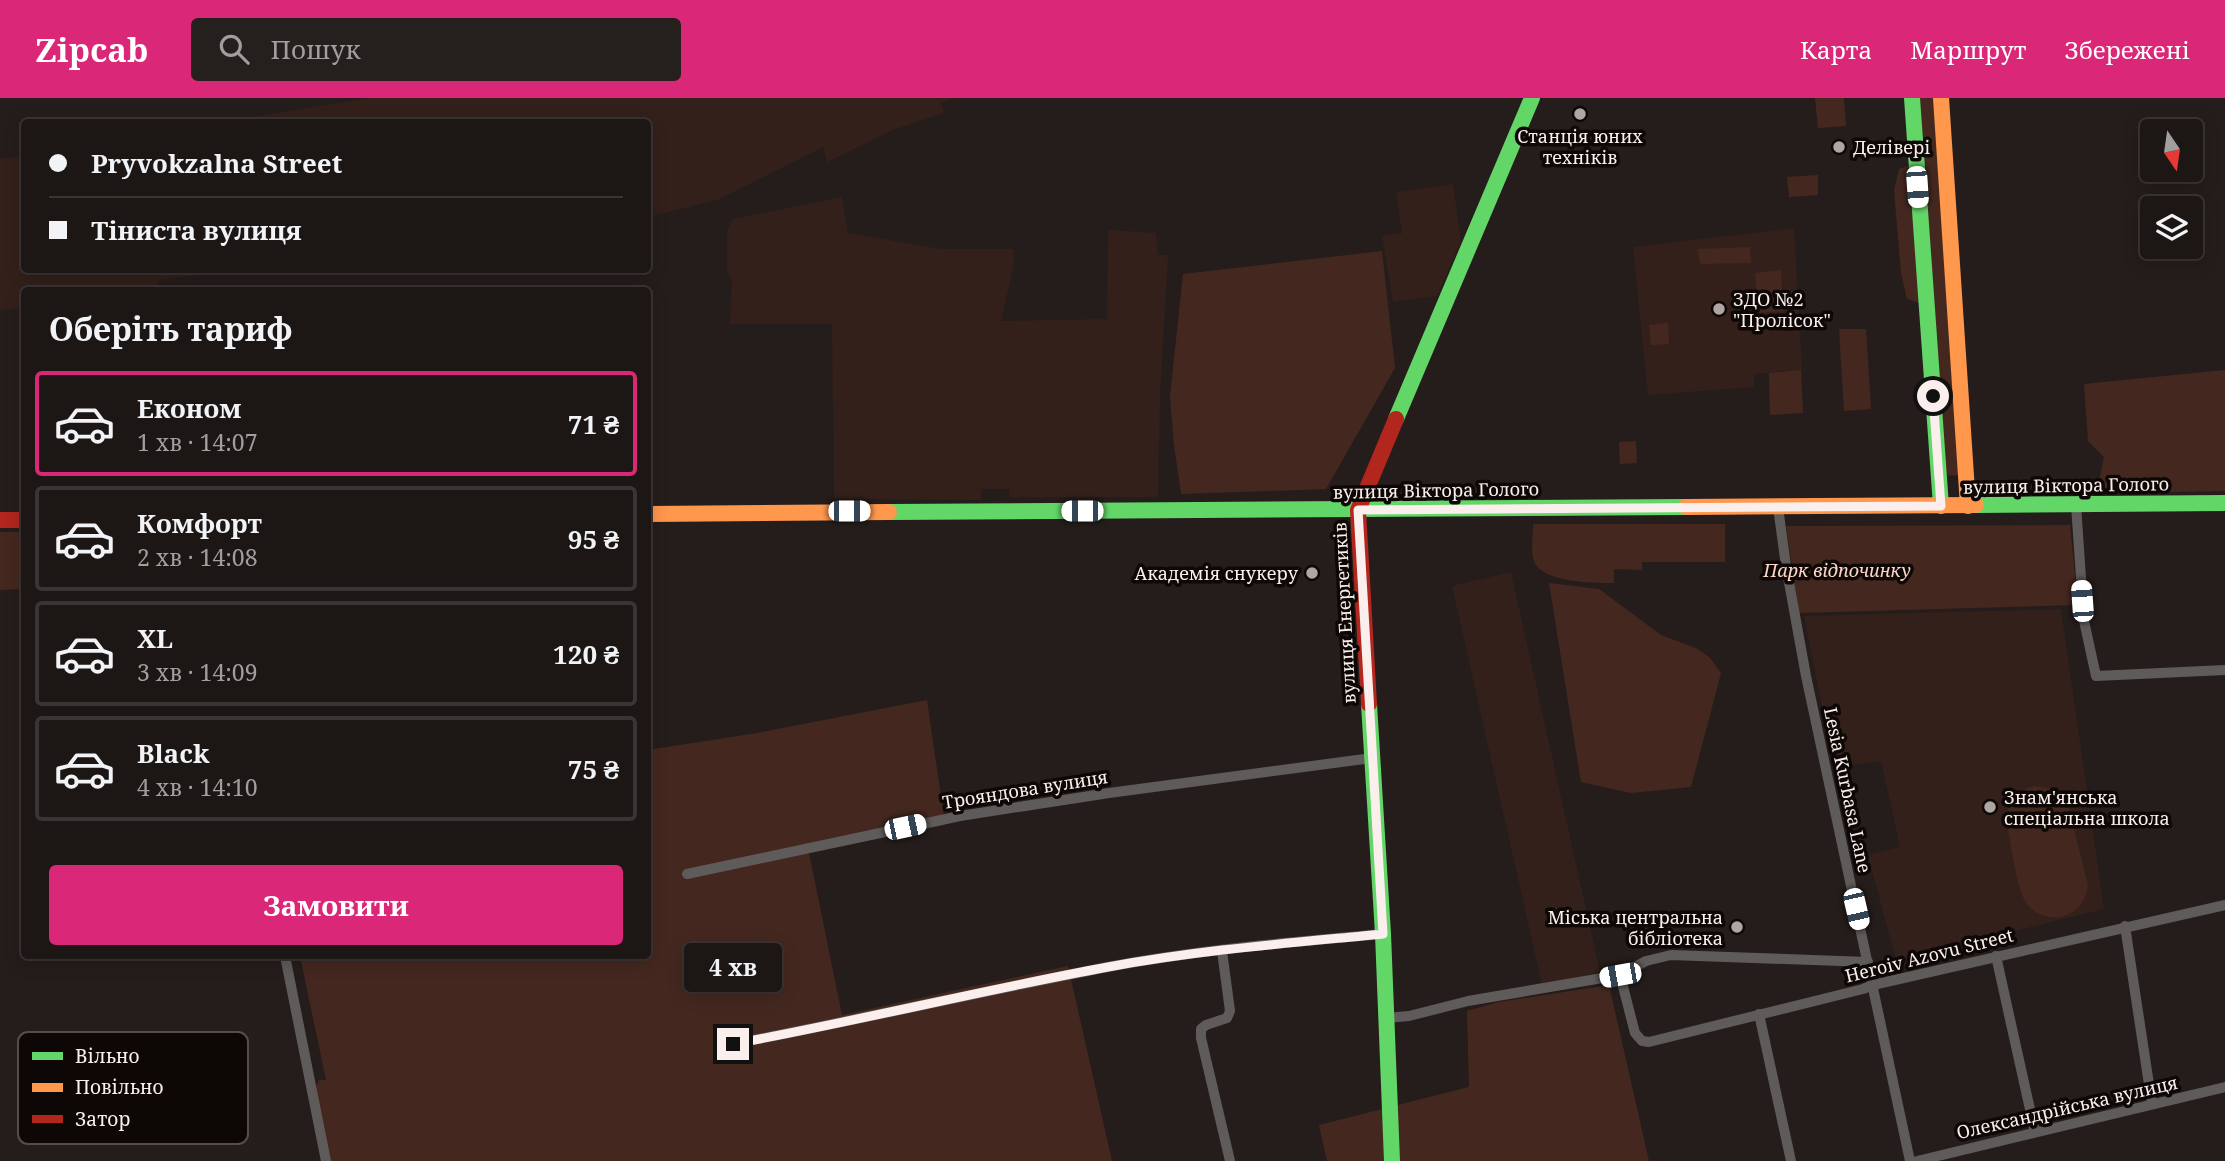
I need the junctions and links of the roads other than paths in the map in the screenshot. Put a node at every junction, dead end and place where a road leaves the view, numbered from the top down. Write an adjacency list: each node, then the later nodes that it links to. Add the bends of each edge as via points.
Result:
1 (1532, 98): 9 (street, вулиця Енергетиків)
2 (1912, 98): 6 (street)
3 (1941, 98): 7 (street)
4 (2225, 503): 5 (street, вулиця Віктора Голого)
5 (2076, 505): 7 (street, вулиця Віктора Голого); 13 (street, via 2084,621 2096,676)
6 (1941, 506): 7 (street, вулиця Віктора Голого); 8 (street, вулиця Віктора Голого)
7 (1968, 506)
8 (1778, 507): 9 (street, вулиця Віктора Голого); 22 (street, Lesia Kurbasa Lane, via 1801,650)
9 (1358, 510): 10 (street, вулиця Віктора Голого); 14 (street, вулиця Енергетиків)
10 (651, 514)
11 (0, 520): 12 (street)
12 (21, 520)
13 (2225, 670)
14 (1372, 758): 15 (street, Трояндова вулиця, via 960,816); 18 (street, вулиця Енергетиків)
15 (688, 874)
16 (2225, 905): 17 (street, Heroiv Azovu Street)
17 (2125, 926): 20 (street, Heroiv Azovu Street); 29 (street)
18 (1383, 934): 19 (street); 26 (street, вулиця Енергетиків)
19 (1222, 951): 27 (street, via 1109,967); 32 (street, via 1230,1011 1227,1018 1206,1024 1201,1038)
20 (1996, 956): 24 (street, Heroiv Azovu Street); 30 (street)
21 (286, 959): 31 (street)
22 (1867, 962): 23 (street, via 1671,955 1646,961); 24 (street, Lesia Kurbasa Lane)
23 (1620, 975): 25 (street, Heroiv Azovu Street, via 1635,1033 1642,1041); 26 (street)
24 (1873, 985): 25 (street, Heroiv Azovu Street); 35 (street, Lesia Kurbasa Lane)
25 (1759, 1014): 34 (street)
26 (1386, 1018): 33 (street, вулиця Енергетиків)
27 (733, 1044)
28 (2225, 1087): 29 (street, Олександрійська вулиця)
29 (2152, 1104): 30 (street, Олександрійська вулиця)
30 (2035, 1132): 36 (street, Олександрійська вулиця)
31 (326, 1161)
32 (1230, 1161)
33 (1392, 1161)
34 (1791, 1161)
35 (1910, 1161)
36 (1917, 1161)

